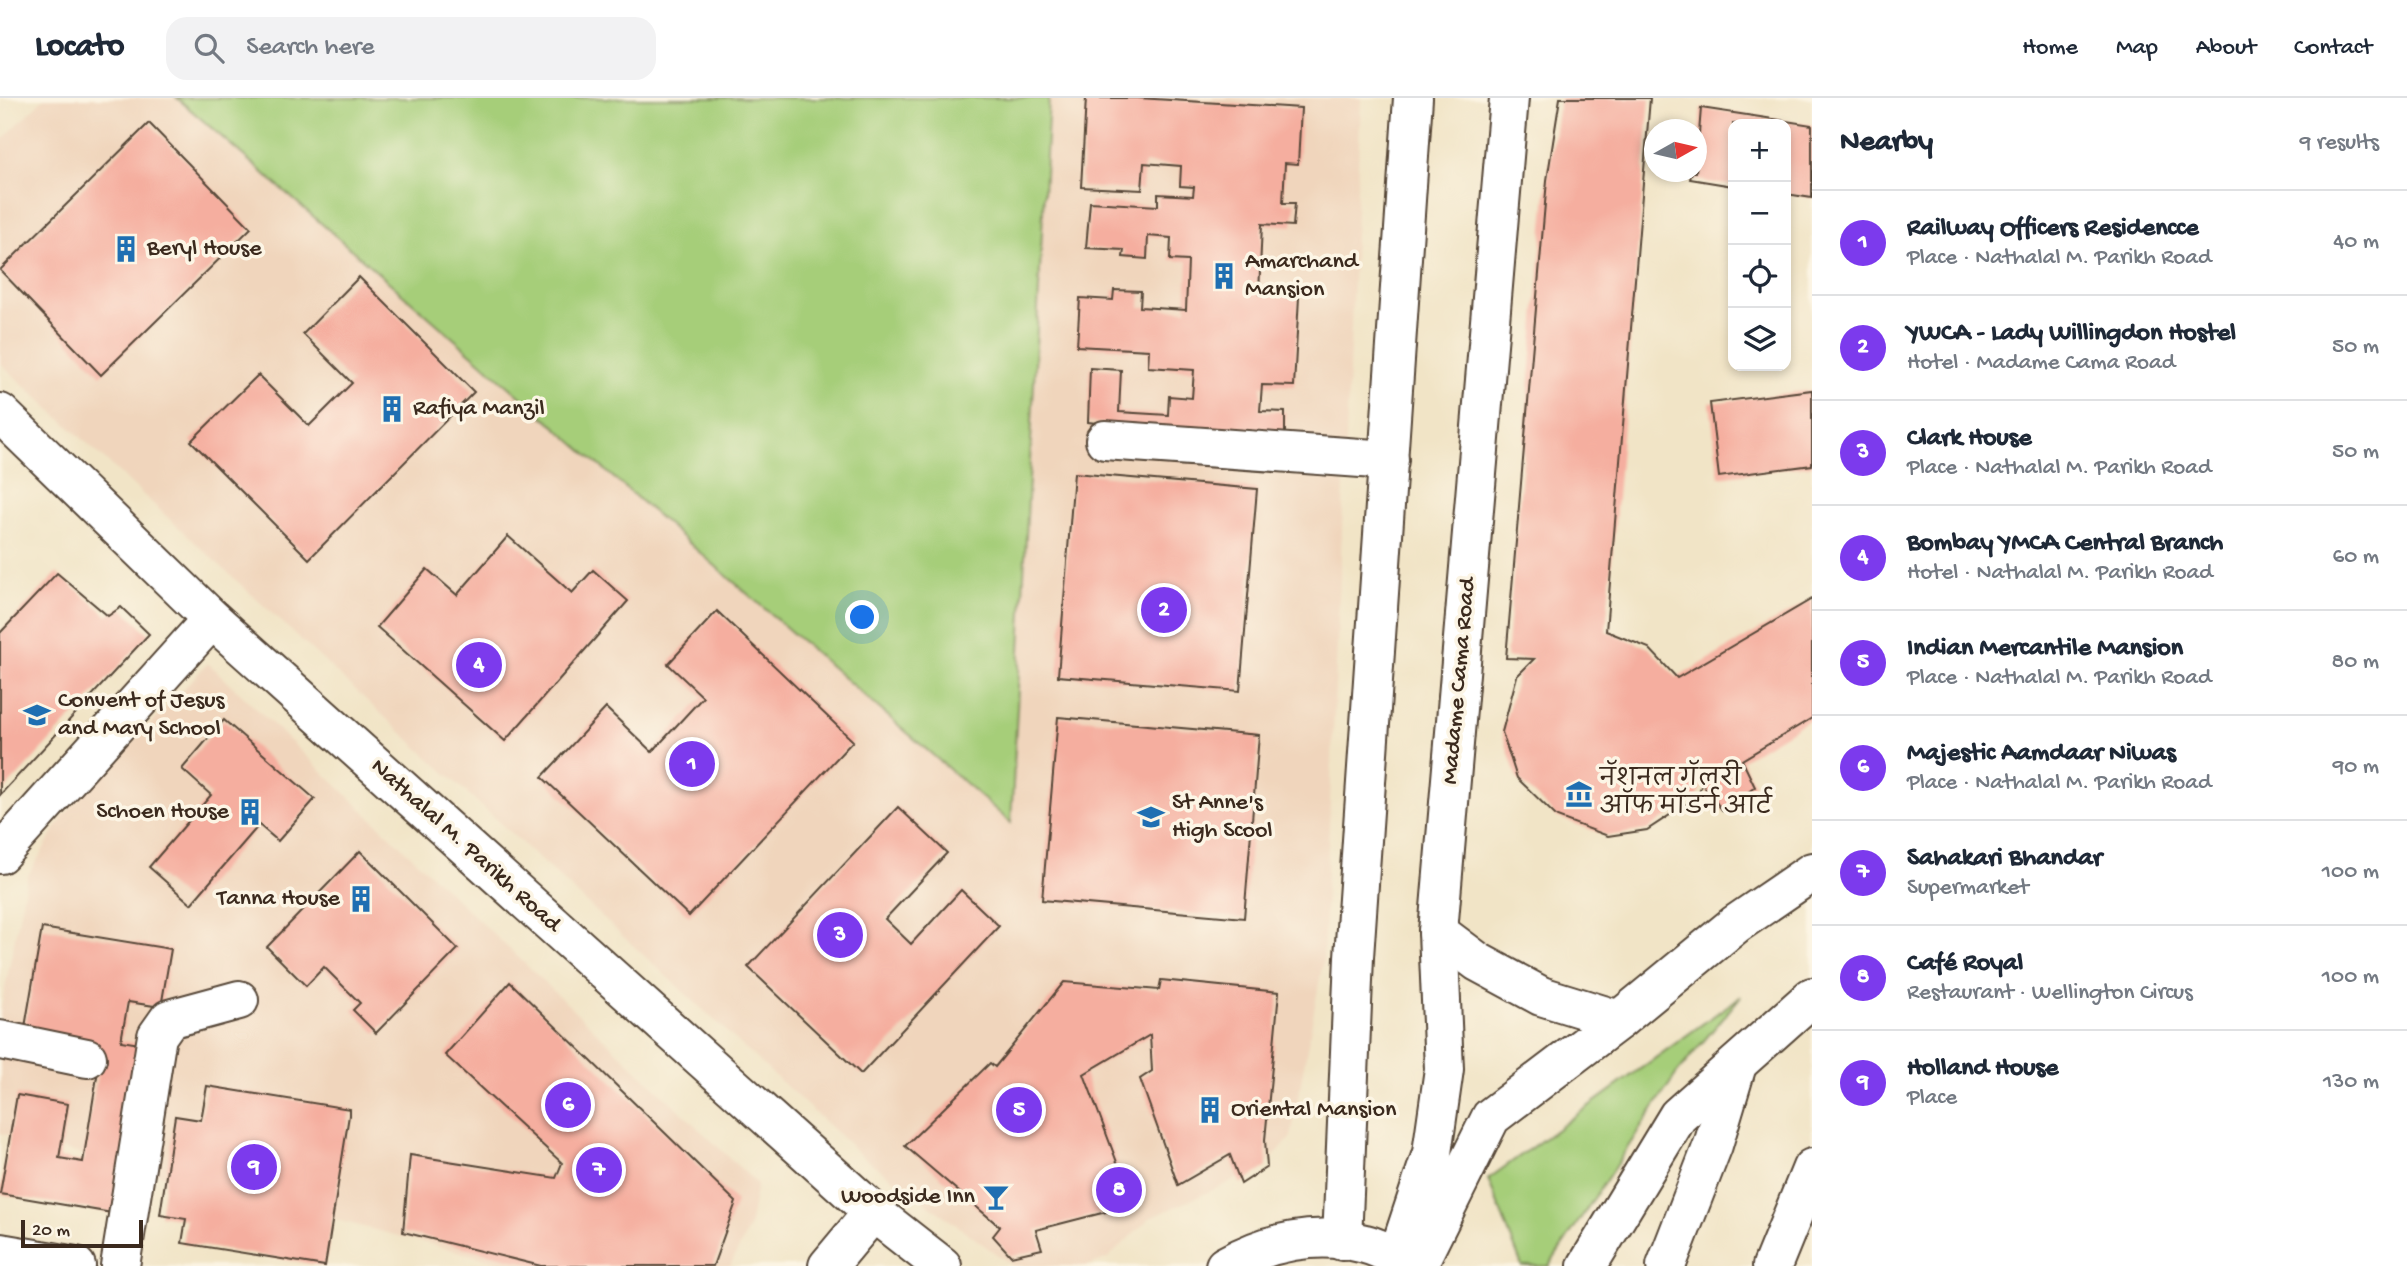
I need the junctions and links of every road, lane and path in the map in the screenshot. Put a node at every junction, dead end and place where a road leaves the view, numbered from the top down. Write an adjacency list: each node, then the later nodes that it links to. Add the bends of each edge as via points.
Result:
1 (1413, 98): 5 (main road)
2 (1510, 98): 9 (main road, Madame Cama Road)
3 (0, 413): 6 (main road, Nathalal M. Parikh Road)
4 (1105, 440): 5 (main road)
5 (1389, 460): 18 (main road, via 1354,957)
6 (212, 619): 7 (main road); 17 (main road, Nathalal M. Parikh Road)
7 (0, 854)
8 (1812, 872): 12 (main road, via 1736,924)
9 (1438, 932): 12 (main road, via 1478,962 1541,996); 20 (main road, Madame Cama Road, via 1444,1069)
10 (1812, 997): 15 (main road)
11 (239, 1000): 22 (main road, via 169,1019 157,1036)
12 (1619, 1020): 20 (main road, via 1490,1117)
13 (0, 1040): 14 (main road)
14 (87, 1058)
15 (1737, 1065): 26 (main road, via 1678,1116); 27 (main road, via 1713,1145)
16 (1812, 1168): 28 (main road)
17 (873, 1212): 23 (main road); 24 (main road, Nathalal M. Parikh Road)
18 (1342, 1241): 20 (main road, via 1365,1244); 25 (main road, via 1298,1240 1254,1250)
19 (0, 1253): 21 (main road)
20 (1409, 1263)
21 (76, 1266)
22 (120, 1266)
23 (828, 1266)
24 (942, 1266)
25 (1225, 1266)
26 (1587, 1266)
27 (1666, 1266)
28 (1772, 1266)

